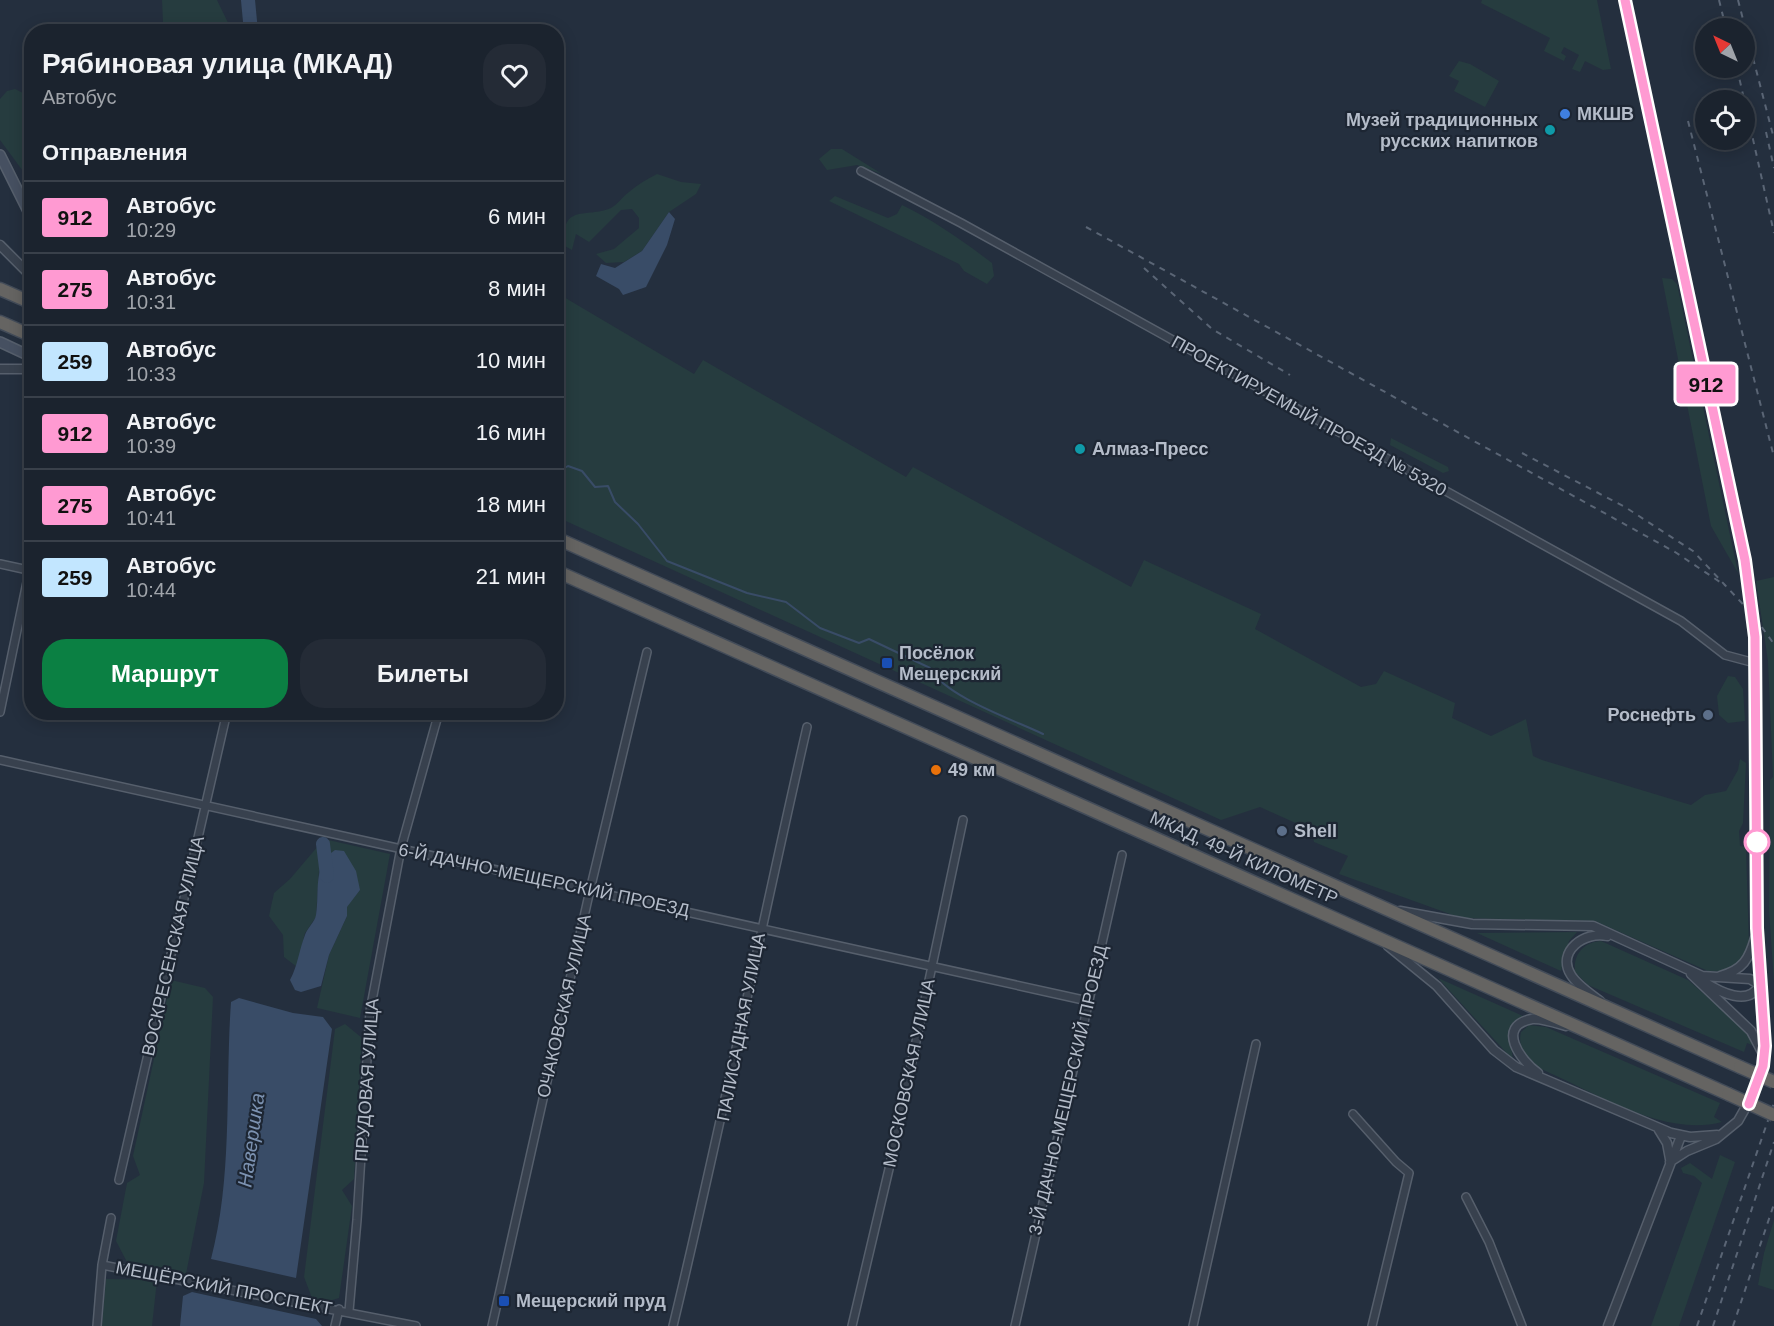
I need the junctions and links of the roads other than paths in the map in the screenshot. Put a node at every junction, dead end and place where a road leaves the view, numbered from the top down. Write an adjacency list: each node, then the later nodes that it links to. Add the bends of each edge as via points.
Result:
1 (1625, 0): 21 (street, via 1745,560)
2 (0, 155): 4 (main road)
3 (861, 171): 21 (street, ПРОЕКТИРУЕМЫЙ ПРОЕЗД № 5320, via 1681,621 1725,655)
4 (24, 203)
5 (0, 245): 6 (street)
6 (24, 269)
7 (0, 289): 8 (highway)
8 (24, 300)
9 (0, 322): 10 (highway)
10 (24, 332)
11 (0, 342): 12 (main road)
12 (24, 353)
13 (0, 369): 14 (street)
14 (24, 369)
15 (564, 542): 32 (highway, МКАД, 49-Й КИЛОМЕТР)
16 (0, 564): 17 (street)
17 (24, 569)
18 (564, 575): 35 (highway, МКАД, 49-Й КИЛОМЕТР)
19 (24, 590): 22 (street)
20 (647, 652): 31 (street, ОЧАКОВСКАЯ УЛИЦА)
21 (1755, 663): 34 (street)
22 (0, 712)
23 (225, 720): 27 (street, ВОСКРЕСЕНСКАЯ УЛИЦА)
24 (437, 720): 29 (street, ПРУДОВАЯ УЛИЦА)
25 (807, 727): 33 (street, ПАЛИСАДНАЯ УЛИЦА)
26 (0, 760): 27 (street, 6-Й ДАЧНО-МЕЩЕРСКИЙ ПРОЕЗД)
27 (205, 805): 29 (street, 6-Й ДАЧНО-МЕЩЕРСКИЙ ПРОЕЗД); 55 (street, ВОСКРЕСЕНСКАЯ УЛИЦА)
28 (963, 820): 37 (street, МОСКОВСКАЯ УЛИЦА)
29 (401, 848): 31 (street, 6-Й ДАЧНО-МЕЩЕРСКИЙ ПРОЕЗД); 60 (street, ПРУДОВАЯ УЛИЦА, via 369,1011)
30 (1122, 855): 42 (street, 3-Й ДАЧНО-МЕЩЕРСКИЙ ПРОЕЗД)
31 (590, 890): 33 (street, 6-Й ДАЧНО-МЕЩЕРСКИЙ ПРОЕЗД); 64 (street, ОЧАКОВСКАЯ УЛИЦА)
32 (1390, 910): 36 (street, via 1472,924 1584,924); 43 (highway, МКАД, 49-Й КИЛОМЕТР)
33 (761, 927): 37 (street, 6-Й ДАЧНО-МЕЩЕРСКИЙ ПРОЕЗД); 65 (street, ПАЛИСАДНАЯ УЛИЦА, via 721,1129)
34 (1757, 928): 40 (street, via 1748,960 1732,972); 41 (street)
35 (1376, 937): 44 (highway, МКАД, 49-Й КИЛОМЕТР); 47 (street, via 1437,986 1503,1058)
36 (1622, 939): 38 (street); 43 (street, via 1589,935 1577,942 1569,956 1571,975)
37 (932, 966): 42 (street, 6-Й ДАЧНО-МЕЩЕРСКИЙ ПРОЕЗД); 66 (street, МОСКОВСКАЯ УЛИЦА)
38 (1681, 967): 39 (street); 40 (street)
39 (1690, 974): 41 (street, via 1732,995 1751,994); 46 (street, via 1753,1033)
40 (1712, 978): 41 (street, via 1750,979)
41 (1760, 985): 46 (street)
42 (1088, 1001): 67 (street, 3-Й ДАЧНО-МЕЩЕРСКИЙ ПРОЕЗД)
43 (1605, 1006): 48 (highway, МКАД, 49-Й КИЛОМЕТР, bridge)
44 (1589, 1031): 47 (street, via 1537,1019 1519,1027 1514,1037 1518,1054); 50 (highway, МКАД, 49-Й КИЛОМЕТР, bridge)
45 (1256, 1044): 68 (street)
46 (1764, 1057): 52 (street, via 1750,1102 1740,1119)
47 (1546, 1079): 51 (street)
48 (1774, 1082)
49 (1353, 1114): 69 (street, via 1409,1173)
50 (1774, 1115)
51 (1657, 1127): 53 (street); 54 (street, via 1666,1141)
52 (1725, 1132): 53 (street, via 1711,1137); 54 (street)
53 (1681, 1136): 54 (street)
54 (1670, 1162): 71 (street)
55 (119, 1180)
56 (1466, 1197): 70 (street, via 1489,1242)
57 (111, 1218): 58 (street)
58 (102, 1264): 59 (street, МЕЩЁРСКИЙ ПРОСПЕКТ); 61 (street)
59 (339, 1309): 60 (street, МЕЩЁРСКИЙ ПРОСПЕКТ); 62 (street)
60 (349, 1311): 63 (street, МЕЩЁРСКИЙ ПРОСПЕКТ)
61 (97, 1326)
62 (335, 1326)
63 (416, 1326)
64 (492, 1326)
65 (674, 1326)
66 (852, 1326)
67 (1016, 1326)
68 (1193, 1326)
69 (1372, 1326)
70 (1522, 1326)
71 (1608, 1326)

